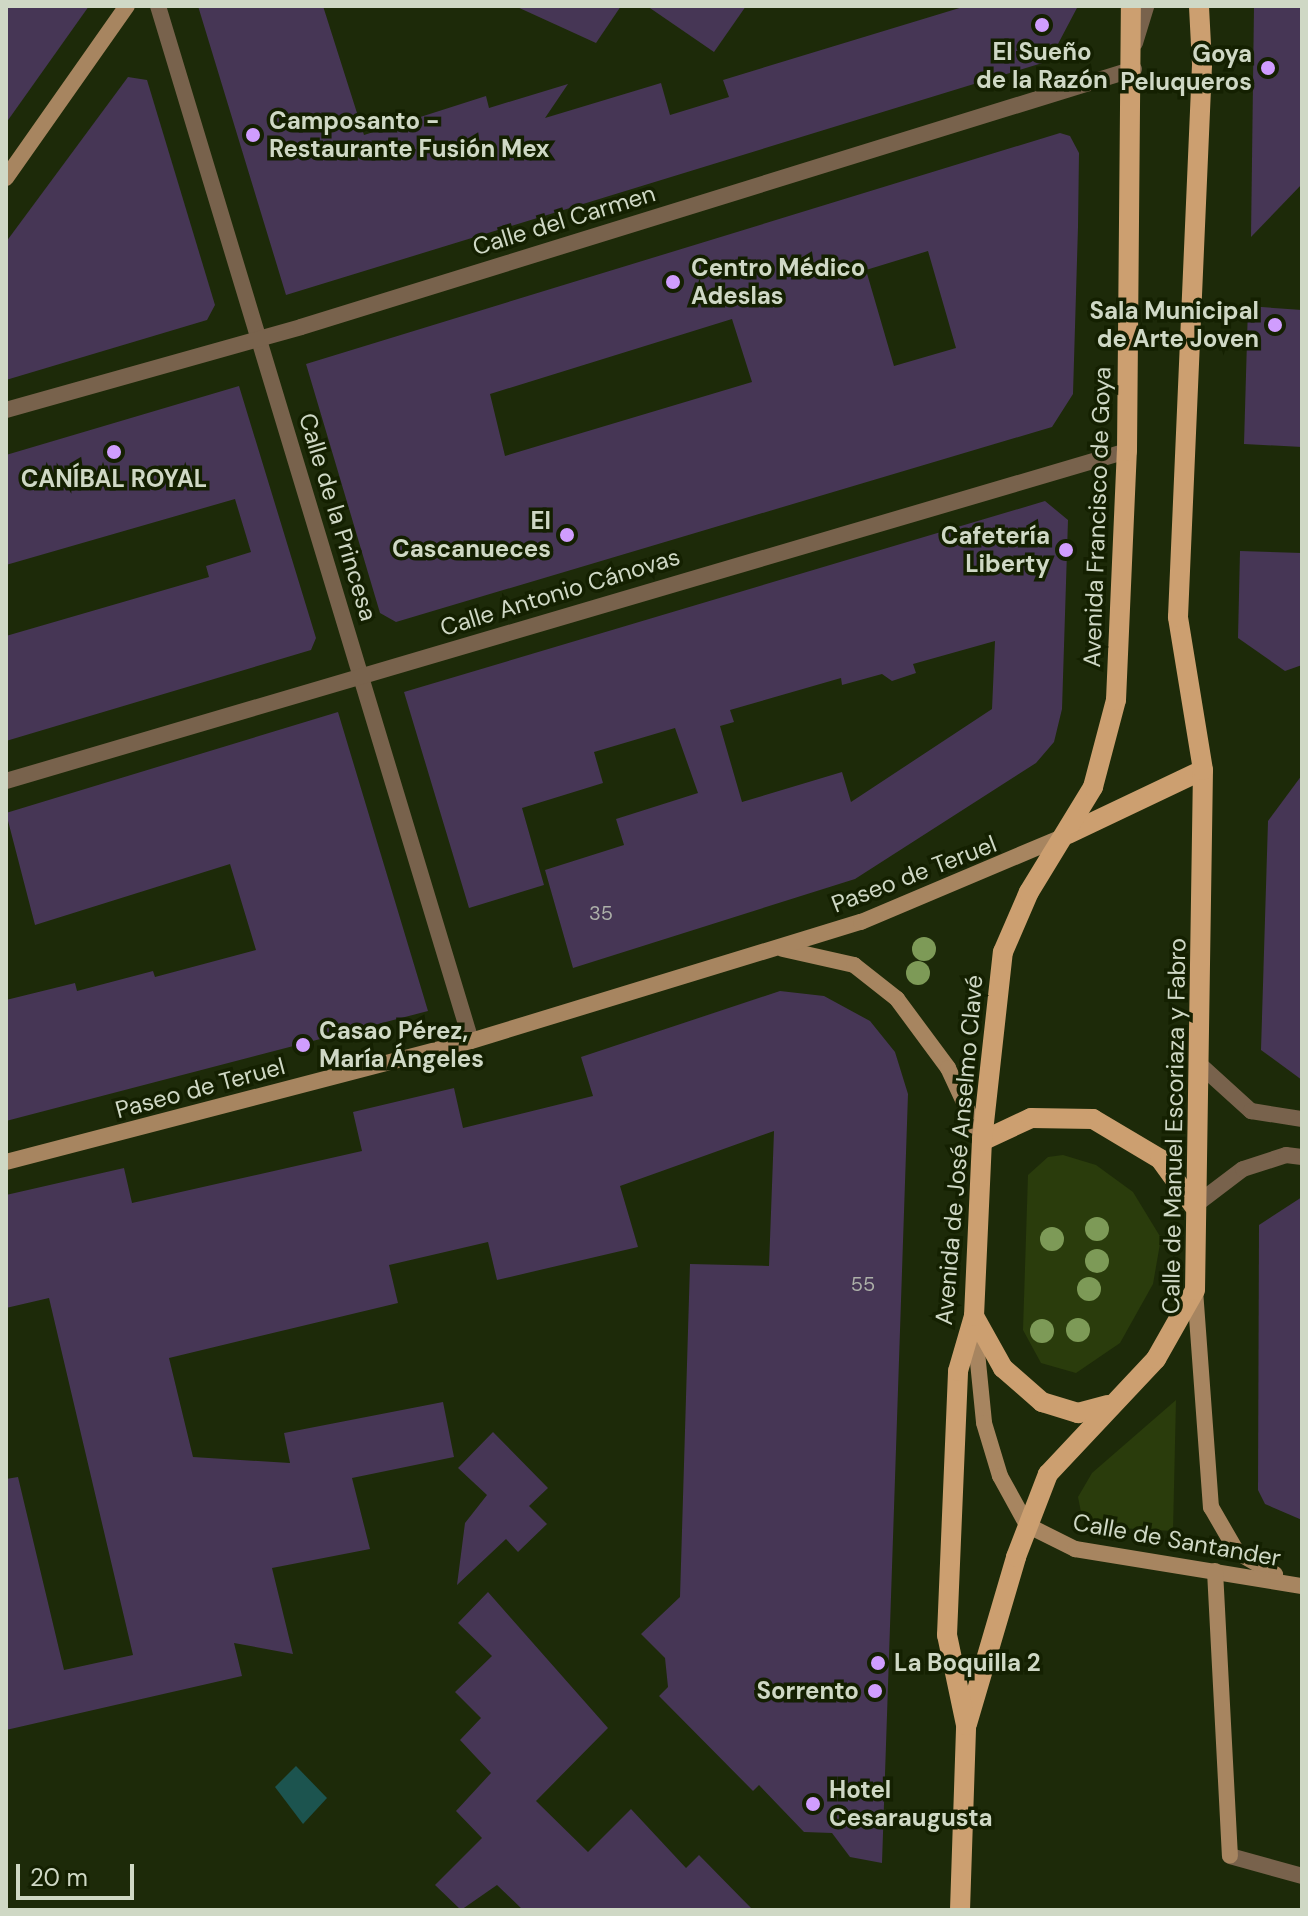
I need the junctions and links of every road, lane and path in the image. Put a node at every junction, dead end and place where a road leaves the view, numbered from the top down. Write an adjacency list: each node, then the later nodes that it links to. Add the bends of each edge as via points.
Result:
1 (127, 6): 8 (main road)
2 (158, 6): 9 (street, Calle de la Princesa)
3 (1131, 6): 6 (main road, Avenida Francisco de Goya)
4 (1146, 6): 6 (street, Avenida Francisco de Goya)
5 (1199, 6): 13 (main road, via 1202,64 1178,617)
6 (1134, 48): 7 (main road, Avenida Francisco de Goya)
7 (1134, 69): 9 (street, Calle del Carmen); 11 (main road, Avenida Francisco de Goya)
8 (6, 178)
9 (259, 339): 10 (street, Calle del Carmen); 12 (street, Calle de la Princesa)
10 (6, 410)
11 (1127, 451): 12 (street, Calle Antonio Cánovas); 15 (main road, Avenida Francisco de Goya, via 1116,700 1099,770)
12 (361, 676): 14 (street, Calle Antonio Cánovas); 17 (street, Calle de la Princesa)
13 (1203, 770): 15 (main road); 18 (main road, Calle de Manuel Escoriaza y Fabro)
14 (6, 781)
15 (1068, 834): 16 (main road, Paseo de Teruel, via 933,896); 20 (main road, Avenida de José Anselmo Clavé, via 1029,892 1003,952)
16 (773, 949): 17 (main road, Paseo de Teruel); 20 (main road, Paseo de Teruel, via 835,958 886,990 938,1050)
17 (471, 1041): 22 (main road, Paseo de Teruel)
18 (1198, 1063): 19 (street, via 1251,1111); 23 (main road, Calle de Manuel Escoriaza y Fabro)
19 (1302, 1119)
20 (982, 1141): 23 (main road, via 1031,1118 1093,1119 1160,1159); 25 (main road, Avenida de José Anselmo Clavé)
21 (1302, 1157): 23 (street, via 1286,1155 1243,1169)
22 (6, 1162)
23 (1194, 1206): 24 (main road, Calle de Manuel Escoriaza y Fabro)
24 (1195, 1290): 26 (main road, Avenida de José Anselmo Clavé, via 1156,1359); 28 (main road, Calle de Manuel Escoriaza y Fabro, via 1207,1489 1226,1539)
25 (974, 1316): 26 (main road, via 1003,1368 1042,1402 1078,1413); 27 (main road, via 984,1423 1000,1476); 31 (main road, Avenida de José Anselmo Clavé, via 958,1371 947,1635)
26 (1114, 1403): 27 (main road, Avenida de José Anselmo Clavé, via 1059,1457)
27 (1027, 1525): 29 (main road, Calle de Santander, via 1075,1549); 31 (main road, Avenida de José Anselmo Clavé)
28 (1251, 1564): 30 (main road, Calle de Santander)
29 (1215, 1571): 30 (main road, Calle de Santander); 32 (main road)
30 (1302, 1585)
31 (966, 1725): 34 (main road, Avenida de José Anselmo Clavé)
32 (1230, 1856): 33 (street)
33 (1302, 1876)
34 (960, 1910)

